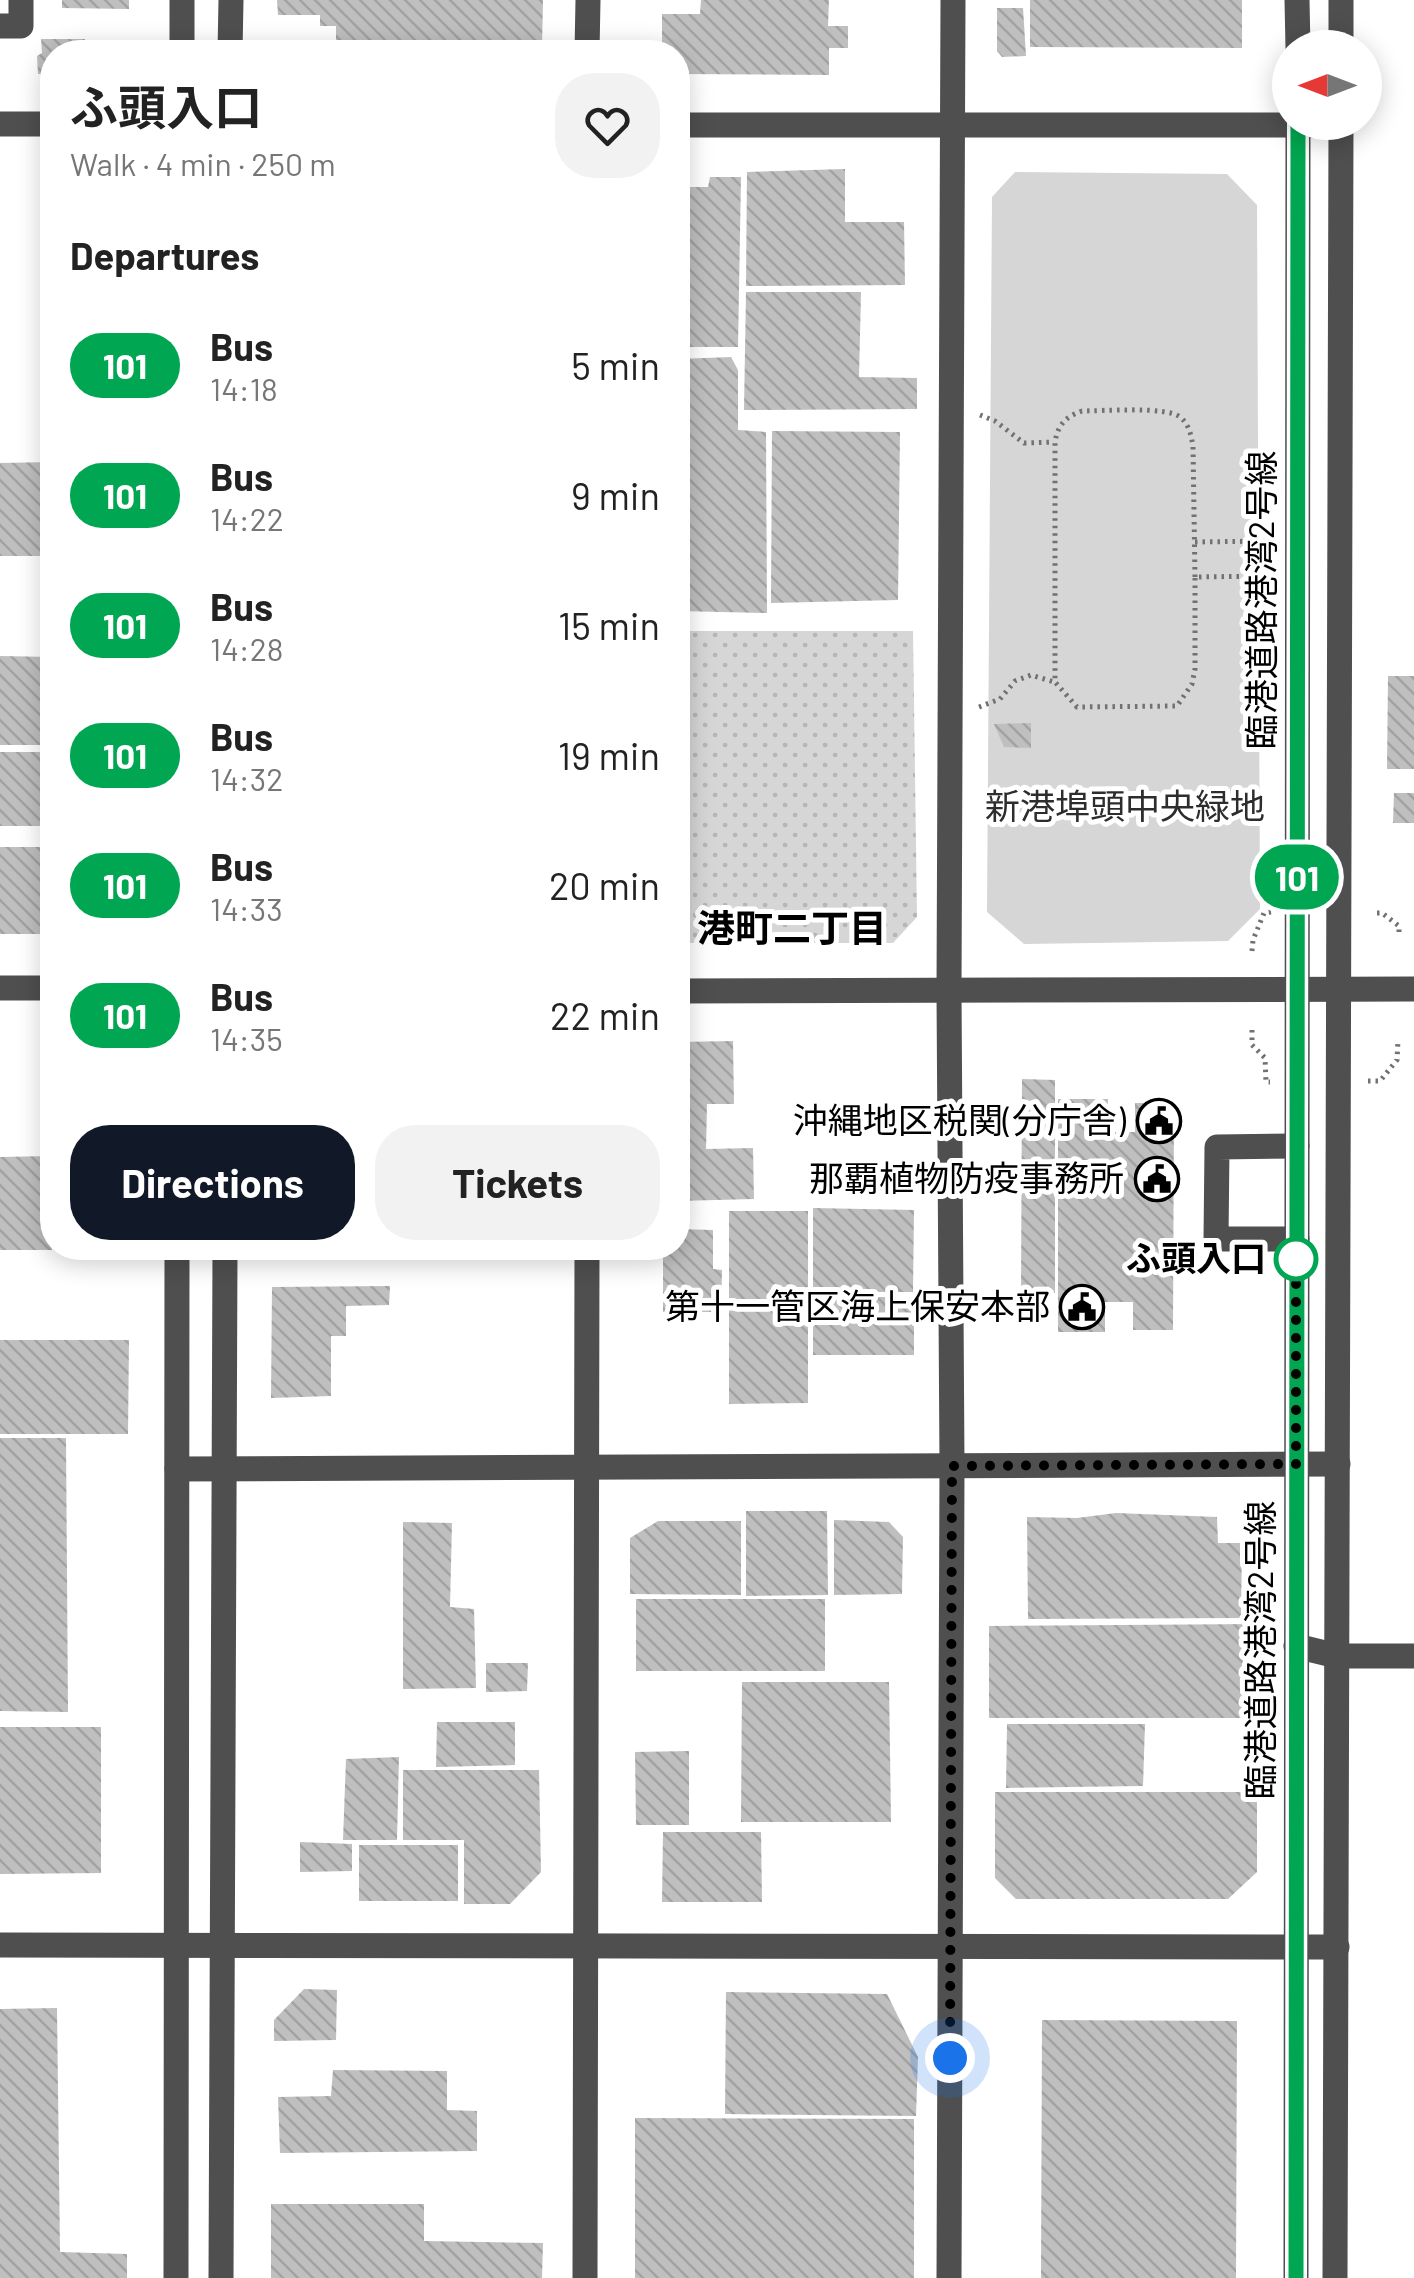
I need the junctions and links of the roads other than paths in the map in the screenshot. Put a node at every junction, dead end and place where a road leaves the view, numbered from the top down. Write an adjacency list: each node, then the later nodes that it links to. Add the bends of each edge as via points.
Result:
1 (21, 0): 8 (street, via 21,26)
2 (182, 0): 11 (street)
3 (230, 0): 12 (street)
4 (588, 0): 13 (street)
5 (953, 0): 18 (street)
6 (1298, 0): 9 (street)
7 (1341, 0): 10 (street)
8 (0, 26)
9 (1298, 30)
10 (1341, 30)
11 (182, 40)
12 (230, 40)
13 (588, 40)
14 (1272, 123): 18 (street)
15 (0, 124): 16 (street)
16 (40, 124)
17 (690, 125): 18 (street)
18 (952, 125): 27 (street)
19 (1298, 140): 24 (street, 臨港道路港湾2号線)
20 (1340, 140): 25 (street)
21 (0, 988): 22 (street)
22 (40, 988)
23 (1414, 989): 25 (street)
24 (1298, 990): 25 (street); 27 (street); 28 (street, 臨港道路港湾2号線)
25 (1339, 990): 34 (street)
26 (690, 991): 27 (street)
27 (948, 991): 35 (street)
28 (1296, 1146): 29 (street, 臨港道路港湾2号線); 29 (street, via 1217,1147 1216,1239)
29 (1296, 1239): 33 (street, 臨港道路港湾2号線)
30 (177, 1260): 37 (street)
31 (225, 1260): 38 (street)
32 (586, 1260): 36 (street)
33 (1296, 1464): 34 (street); 35 (street); 39 (street, 臨港道路港湾2号線)
34 (1338, 1464): 40 (street)
35 (952, 1466): 36 (street); 47 (street)
36 (586, 1467): 38 (street); 45 (street)
37 (176, 1469): 38 (street); 42 (street)
38 (224, 1469): 44 (street)
39 (1296, 1646): 40 (street); 46 (street, 臨港道路港湾2号線)
40 (1337, 1656): 41 (street); 48 (street)
41 (1414, 1656)
42 (175, 1944): 43 (street); 44 (street); 49 (street)
43 (0, 1945)
44 (222, 1945): 45 (street); 50 (street)
45 (586, 1945): 47 (street); 51 (street)
46 (1296, 1946): 47 (street); 48 (street); 53 (street, 臨港道路港湾2号線)
47 (950, 1947): 52 (street)
48 (1336, 1947): 54 (street)
49 (176, 2278)
50 (221, 2278)
51 (586, 2278)
52 (949, 2278)
53 (1296, 2278)
54 (1335, 2278)

